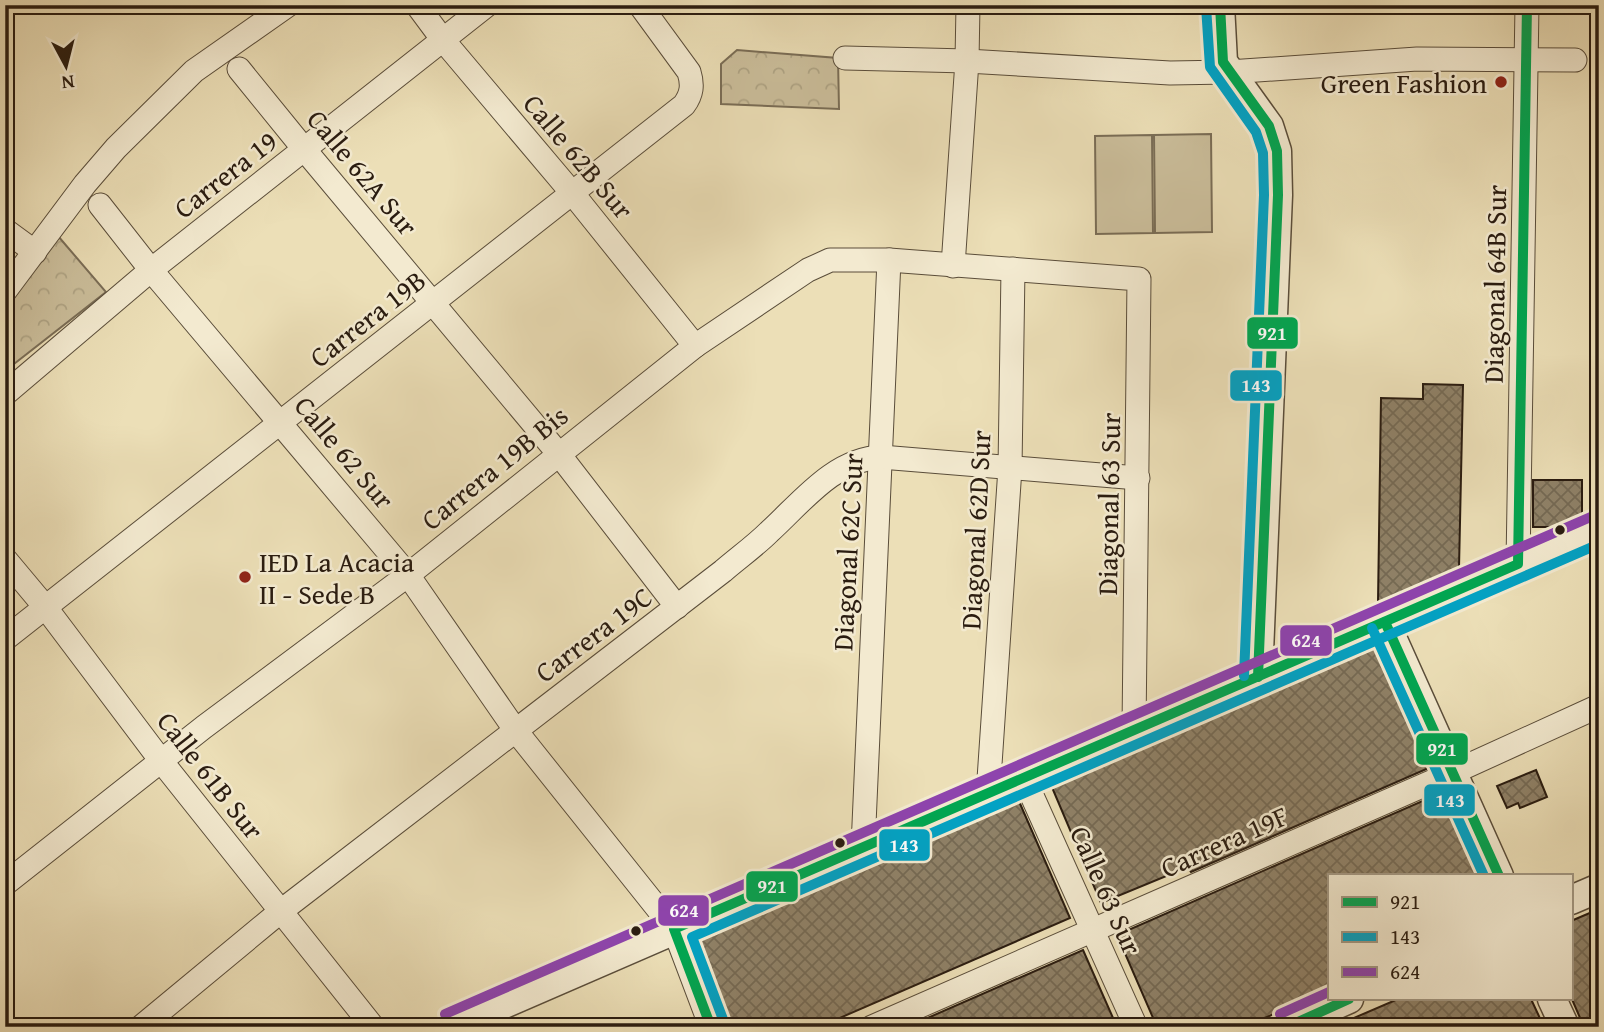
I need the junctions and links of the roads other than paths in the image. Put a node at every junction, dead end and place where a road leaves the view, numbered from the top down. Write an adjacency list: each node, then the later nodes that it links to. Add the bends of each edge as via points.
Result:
1 (288, 5): 19 (street, via 194,71 94,173)
2 (417, 5): 8 (street, Calle 62B Sur)
3 (486, 5): 8 (street, Carrera 19)
4 (640, 5): 16 (street, Carrera 19B, via 689,72 691,90 684,105)
5 (968, 5): 12 (street)
6 (1220, 5): 14 (street, via 1220,51)
7 (1527, 5): 10 (street, Diagonal 64B Sur)
8 (443, 40): 15 (street, Carrera 19); 16 (street, Calle 62B Sur)
9 (845, 58): 12 (street)
10 (1527, 58): 11 (street); 14 (street, via 1417,59); 36 (street, Diagonal 64B Sur)
11 (1576, 60)
12 (967, 61): 14 (street); 21 (street)
13 (239, 69): 15 (street, Calle 62A Sur)
14 (1229, 72): 42 (street, via 1269,125 1277,151)
15 (304, 149): 23 (street, Carrera 19); 26 (street, Calle 62A Sur)
16 (573, 194): 26 (street, Carrera 19B); 27 (street, Calle 62B Sur)
17 (100, 205): 23 (street, Calle 62 Sur)
18 (5, 230): 19 (street)
19 (35, 252): 25 (street)
20 (889, 260): 21 (street, Carrera 19B Bis); 27 (street, Carrera 19B Bis, via 830,260); 31 (street, Diagonal 62C Sur)
21 (953, 266): 22 (street, Carrera 19B Bis)
22 (1013, 269): 24 (street, Carrera 19B Bis); 32 (street, Diagonal 62D Sur)
23 (151, 270): 28 (street, Carrera 19); 29 (street, Calle 62 Sur)
24 (1139, 279): 33 (street, Diagonal 63 Sur)
25 (5, 291)
26 (434, 303): 29 (street, Carrera 19B); 30 (street, Calle 62A Sur)
27 (695, 346): 30 (street, Carrera 19B Bis)
28 (5, 394)
29 (282, 423): 37 (street, Calle 62 Sur); 39 (street, Carrera 19B)
30 (558, 453): 37 (street, Carrera 19B Bis); 38 (street, Calle 62A Sur)
31 (881, 457): 32 (street, Carrera 19C); 38 (street, Carrera 19C, via 870,457 822,483 768,534); 50 (street, Diagonal 62C Sur)
32 (1010, 468): 33 (street, Carrera 19C); 49 (street, Diagonal 62D Sur)
33 (1138, 478): 44 (street, Diagonal 63 Sur)
34 (1599, 529): 36 (street)
35 (5, 559): 39 (street, Calle 61B Sur)
36 (1518, 564): 40 (street)
37 (408, 575): 45 (street, Calle 62 Sur); 46 (street, Carrera 19B Bis)
38 (677, 607): 45 (street, Carrera 19C)
39 (46, 608): 41 (street, Carrera 19B); 46 (street, Calle 61B Sur)
40 (1385, 622): 42 (street); 47 (street)
41 (5, 639)
42 (1258, 677): 44 (street)
43 (1599, 706): 47 (street, Carrera 19F)
44 (1134, 730): 48 (street)
45 (516, 731): 55 (street, Carrera 19C); 56 (street, Calle 62 Sur)
46 (162, 762): 52 (street, Carrera 19B Bis); 55 (street, Calle 61B Sur)
47 (1454, 772): 51 (street); 57 (street, Carrera 19F)
48 (1024, 778): 49 (street); 57 (street, Calle 63 Sur)
49 (988, 794): 50 (street)
50 (863, 847): 56 (street)
51 (1498, 874)
52 (5, 884)
53 (1599, 888): 54 (street)
54 (1572, 901)
55 (281, 911): 60 (street, Carrera 19C); 61 (street, Calle 61B Sur)
56 (674, 929): 62 (street); 63 (street, Calle 62 Sur)
57 (1092, 931): 64 (street, Carrera 19F); 65 (street, Calle 63 Sur)
58 (1347, 1000): 66 (street)
59 (1552, 1000): 67 (street)
60 (141, 1027)
61 (373, 1027)
62 (451, 1027)
63 (711, 1027)
64 (872, 1027)
65 (1136, 1027)
66 (1286, 1027)
67 (1565, 1027)

